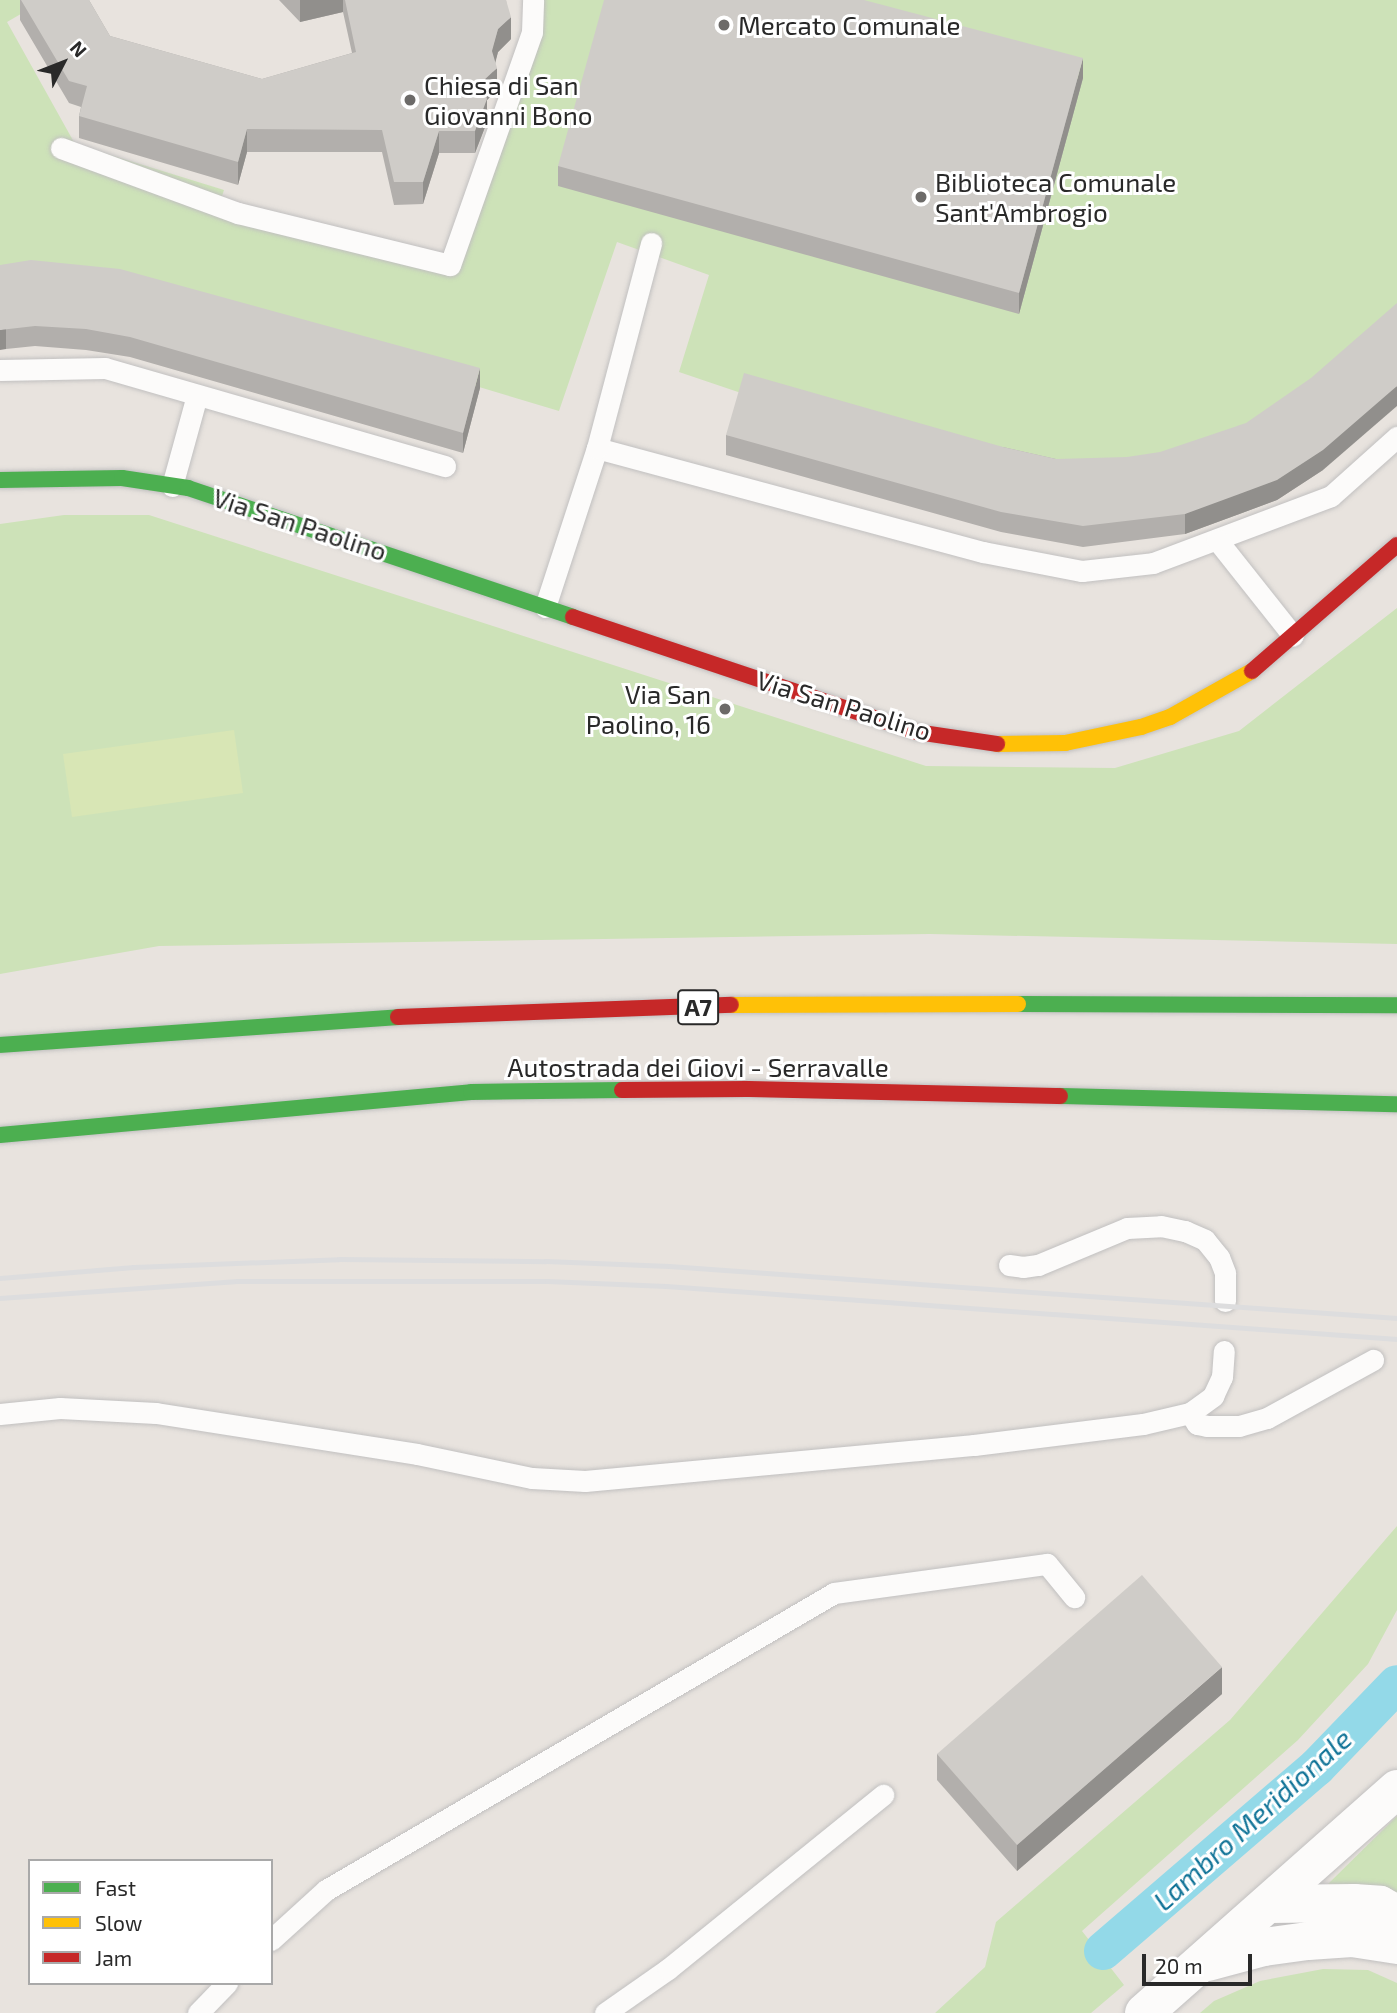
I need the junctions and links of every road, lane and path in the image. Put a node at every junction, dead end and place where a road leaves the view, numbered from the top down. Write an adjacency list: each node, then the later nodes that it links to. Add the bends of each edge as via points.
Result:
1 (533, 0): 2 (lane, via 532,32 450,265 238,213)
2 (61, 148)
3 (651, 243): 7 (lane)
4 (0, 370): 5 (lane, via 105,368)
5 (197, 395): 8 (lane); 10 (lane)
6 (1397, 437): 11 (lane, via 1331,496)
7 (597, 448): 11 (lane, via 983,552 1082,570 1153,563); 13 (lane)
8 (446, 466)
9 (0, 480): 10 (main road, Via San Paolino, via 122,478)
10 (172, 486): 13 (main road, Via San Paolino, via 342,537)
11 (1217, 540): 14 (lane)
12 (1397, 545): 14 (main road, Via San Paolino)
13 (545, 607): 14 (main road, Via San Paolino, via 917,732 993,744 1065,743 1160,720 1228,687)
14 (1293, 636)
15 (1397, 1005): 16 (main road, Autostrada dei Giovi - Serravalle / A7, via 799,1003 367,1018)
16 (0, 1045)
17 (1306, 1102): 18 (main road, Autostrada dei Giovi - Serravalle); 19 (main road); 20 (main road, Autostrada dei Giovi - Serravalle, via 746,1089 471,1092)
18 (1397, 1104)
19 (1397, 1119)
20 (0, 1135)
21 (1009, 1265): 22 (lane, via 1038,1265 1127,1228 1161,1226 1205,1240 1225,1273)
22 (1225, 1301)
23 (1224, 1351): 25 (lane, via 1222,1377 1213,1396)
24 (1373, 1360): 25 (lane, via 1267,1418 1239,1426 1207,1426 1197,1424)
25 (1190, 1413): 26 (lane, via 1143,1424 974,1445 585,1481 533,1478 417,1454 156,1413 60,1408)
26 (0, 1414)
27 (1074, 1597): 32 (lane, via 1047,1564 834,1593 326,1890)
28 (1397, 1789): 30 (street)
29 (883, 1795): 37 (lane, via 668,1969)
30 (1270, 1904): 31 (street, via 1380,1905); 34 (street)
31 (1397, 1914)
32 (273, 1938)
33 (1397, 1945): 34 (street, via 1352,1938 1308,1941)
34 (1203, 1963): 38 (street)
35 (225, 1985): 36 (lane)
36 (198, 2013)
37 (605, 2013)
38 (1144, 2013)

